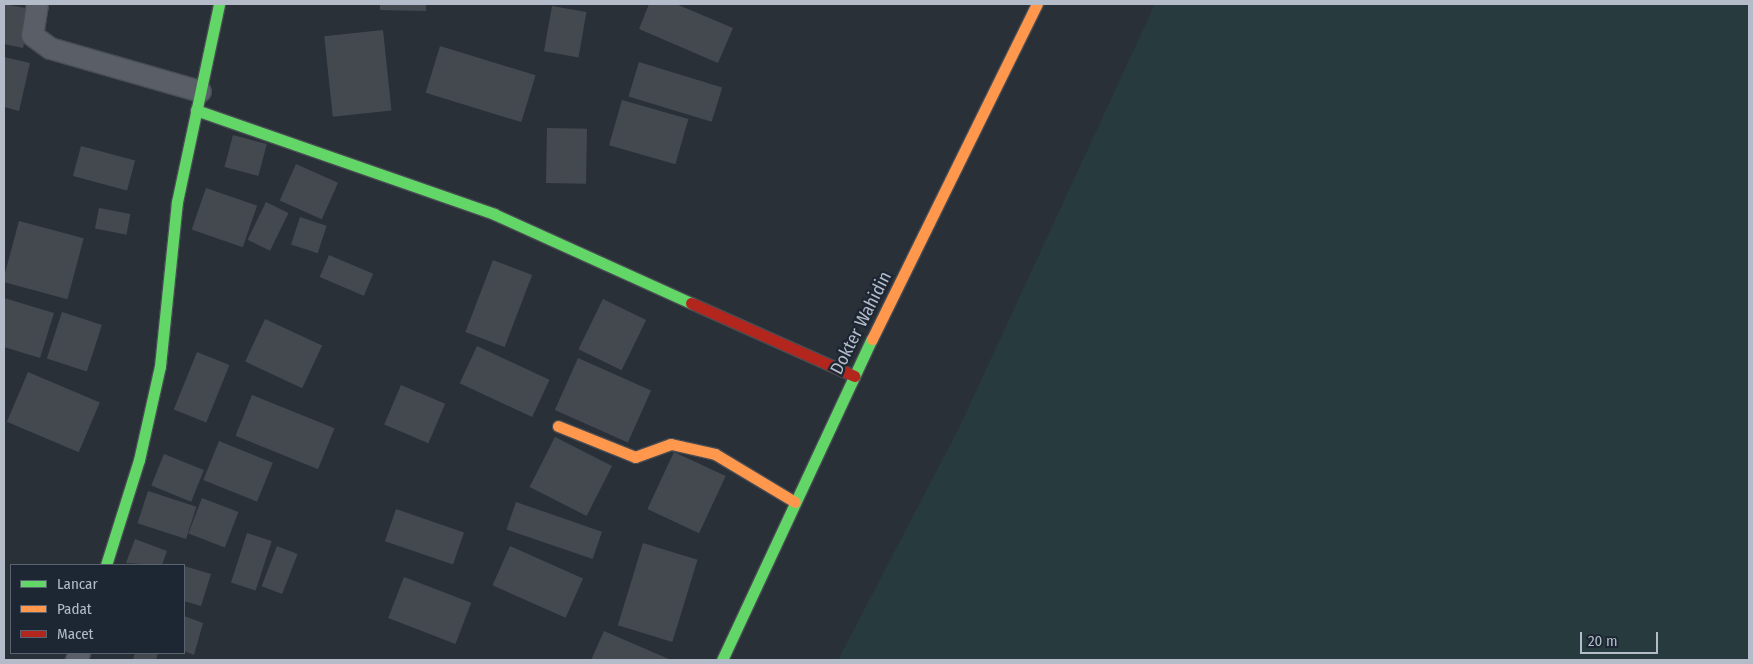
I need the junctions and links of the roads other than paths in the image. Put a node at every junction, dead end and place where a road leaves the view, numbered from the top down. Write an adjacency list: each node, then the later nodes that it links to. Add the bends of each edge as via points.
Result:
1 (37, 4): 4 (street, via 32,35 50,48)
2 (219, 4): 4 (street)
3 (1037, 4): 5 (street, Dokter Wahidin)
4 (198, 100): 5 (street, via 494,214); 8 (street, via 177,202 160,366 139,460)
5 (854, 376): 7 (street, Dokter Wahidin)
6 (558, 426): 7 (street, via 635,457 671,444 715,454)
7 (795, 502): 9 (street, Dokter Wahidin)
8 (106, 564)
9 (722, 660)

